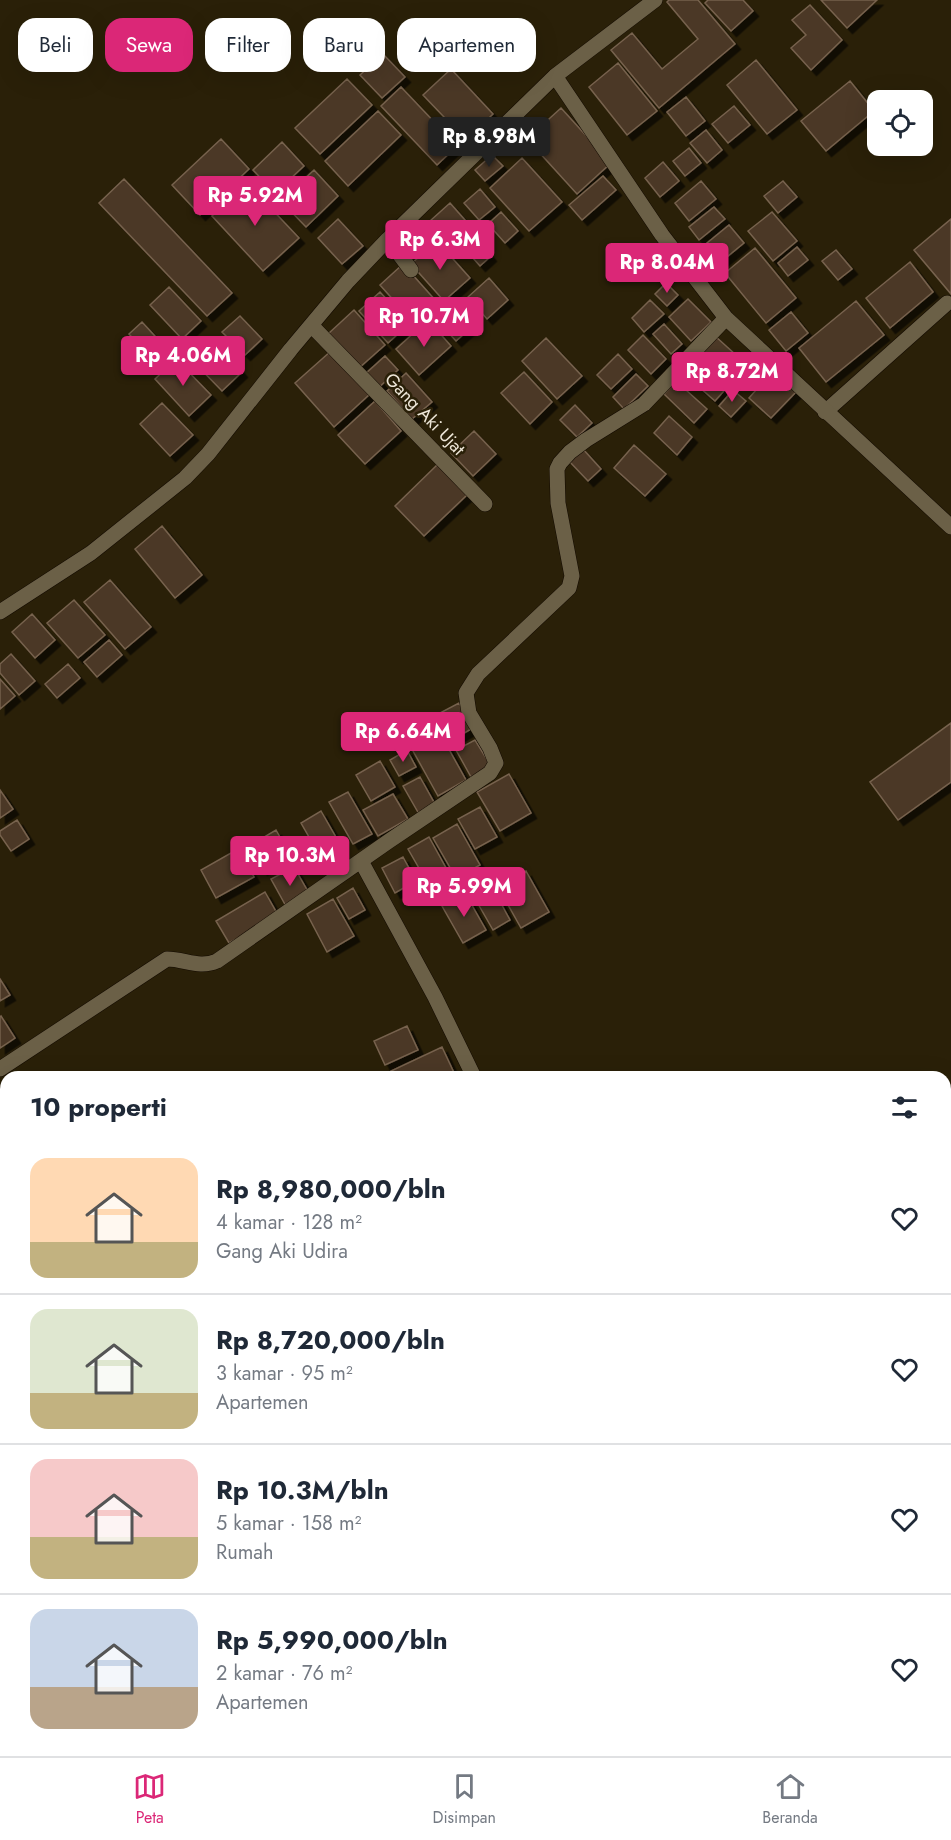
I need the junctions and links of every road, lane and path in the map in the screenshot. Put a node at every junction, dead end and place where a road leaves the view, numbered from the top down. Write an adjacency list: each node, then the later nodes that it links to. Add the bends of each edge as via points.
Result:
1 (655, 0): 2 (street)
2 (555, 76): 3 (street); 6 (street, via 662,235)
3 (388, 239): 4 (street); 7 (street)
4 (411, 270)
5 (947, 303): 8 (street)
6 (726, 318): 8 (street); 12 (street, via 644,404 586,440 560,463 558,503 572,576 569,588 478,674 466,693 468,713 494,756 494,768)
7 (312, 326): 9 (street, Gang Aki Ujat); 11 (street, via 185,478 91,553)
8 (825, 412): 10 (street)
9 (485, 504)
10 (951, 527)
11 (0, 612)
12 (361, 861): 13 (street, via 217,961 203,966 167,959); 14 (street)
13 (0, 1070)
14 (471, 1071)

